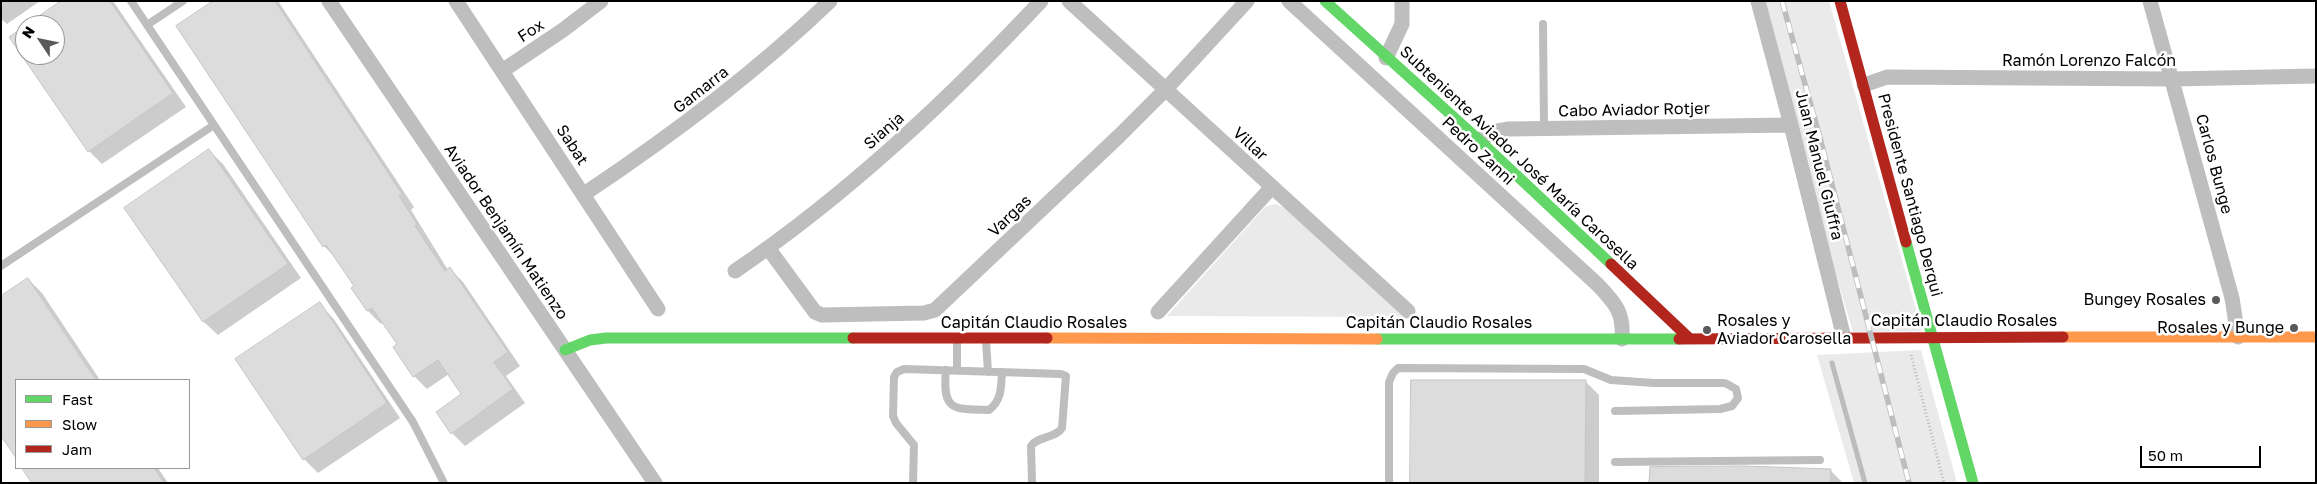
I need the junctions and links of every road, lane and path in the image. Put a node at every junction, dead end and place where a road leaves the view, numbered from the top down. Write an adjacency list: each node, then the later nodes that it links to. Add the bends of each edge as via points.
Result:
1 (131, 1): 17 (lane)
2 (183, 1): 17 (lane)
3 (329, 1): 45 (street, Aviador Benjamín Matienzo)
4 (456, 1): 19 (street, Sabat)
5 (601, 1): 19 (street, Fox)
6 (830, 1): 29 (street, Gamarra, via 713,103)
7 (1042, 1): 30 (street, Sianja, via 916,127 809,218)
8 (1069, 1): 23 (street, Villar)
9 (1246, 1): 23 (street, Vargas)
10 (1289, 1): 43 (street, Pedro Zanni, via 1597,284 1620,312)
11 (1325, 1): 18 (street, Subteniente Aviador José María Carosella)
12 (1402, 1): 18 (street, via 1402,24)
13 (1758, 1): 25 (street, Juan Manuel Giuffra)
14 (1840, 1): 22 (street, Presidente Santiago Derqui)
15 (2150, 1): 21 (street, Carlos Bunge)
16 (1543, 24): 26 (lane)
17 (147, 25): 24 (lane)
18 (1386, 58): 27 (street, Subteniente Aviador José María Carosella)
19 (502, 70): 29 (street, Sabat)
20 (2316, 76): 21 (street, Ramón Lorenzo Falcón)
21 (2173, 79): 22 (street, Ramón Lorenzo Falcón, via 1887,77); 38 (street, Carlos Bunge, via 2232,298)
22 (1864, 85): 37 (street, Presidente Santiago Derqui)
23 (1166, 89): 28 (street, Villar); 30 (street, Vargas, via 936,310 822,315 816,312)
24 (214, 125): 31 (lane); 53 (lane, via 413,422)
25 (1792, 125): 26 (street, Cabo Aviador Rotjer); 39 (street, Juan Manuel Giuffra)
26 (1544, 128): 27 (street, Cabo Aviador Rotjer, via 1497,131)
27 (1479, 140): 44 (street, Subteniente Aviador José María Carosella)
28 (1272, 188): 34 (street, Villar); 35 (street)
29 (584, 194): 33 (street, Sabat)
30 (768, 248): 32 (street, Sianja)
31 (1, 266)
32 (735, 271)
33 (658, 309)
34 (1408, 311)
35 (1158, 312)
36 (2316, 336): 38 (street, Capitán Claudio Rosales)
37 (1931, 337): 38 (street, Capitán Claudio Rosales); 40 (street, Capitán Claudio Rosales); 59 (street, Presidente Santiago Derqui)
38 (2238, 337)
39 (1844, 338): 40 (street, Capitán Claudio Rosales); 44 (street, Capitán Claudio Rosales)
40 (1907, 338): 58 (path)
41 (957, 339): 42 (street, Capitán Claudio Rosales); 45 (street, Capitán Claudio Rosales, via 606,338 590,340); 47 (lane)
42 (986, 339): 43 (street, Capitán Claudio Rosales); 48 (lane)
43 (1622, 339): 44 (street, Capitán Claudio Rosales)
44 (1690, 339)
45 (565, 350): 54 (street, Aviador Benjamín Matienzo)
46 (946, 370): 47 (lane); 49 (lane, via 945,396 958,409 989,410 996,404 1000,393); 55 (lane, via 904,370 894,377 892,416 914,445)
47 (957, 371): 48 (lane)
48 (988, 372): 49 (lane)
49 (1002, 372): 56 (lane, via 1066,376 1062,428 1059,433 1039,439 1031,446)
50 (1615, 411): 57 (lane, via 1720,409 1732,406 1738,398 1736,389 1725,383 1615,380 1584,369 1398,368 1389,382)
51 (1820, 460): 52 (lane)
52 (1615, 462)
53 (444, 483)
54 (655, 483)
55 (913, 483)
56 (1032, 483)
57 (1389, 483)
58 (1944, 483)
59 (1973, 483)

